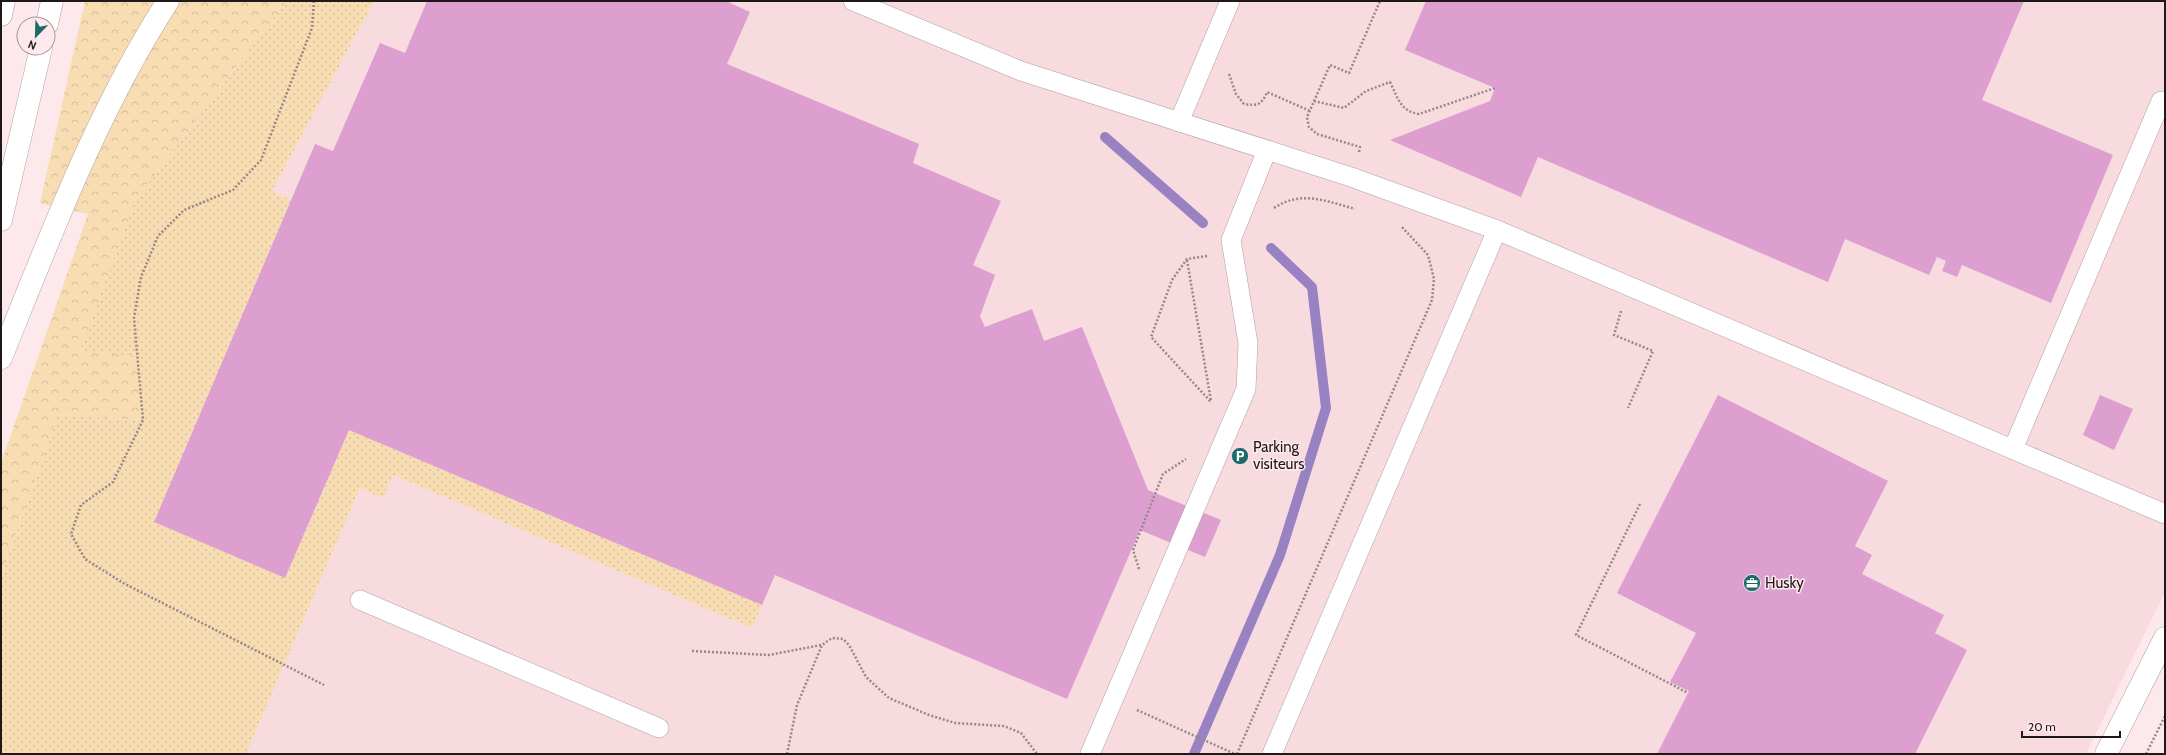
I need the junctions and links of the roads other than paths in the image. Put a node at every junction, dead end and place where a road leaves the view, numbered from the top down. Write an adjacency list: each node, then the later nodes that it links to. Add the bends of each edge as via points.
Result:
1 (4, 1): 6 (main road)
2 (52, 1): 7 (main road)
3 (168, 1): 14 (main road, via 108,106 46,246)
4 (853, 1): 10 (lane, via 1021,71)
5 (1230, 1): 10 (lane)
6 (1, 15)
7 (49, 16)
8 (40, 56): 12 (main road)
9 (2164, 98): 15 (lane)
10 (1179, 122): 11 (lane)
11 (1267, 150): 13 (lane, via 1351,177); 20 (lane, via 1231,240 1248,343 1246,390)
12 (1, 220)
13 (1497, 230): 15 (lane); 21 (lane)
14 (1, 358)
15 (2013, 449): 16 (lane)
16 (2165, 514)
17 (360, 600): 19 (lane)
18 (2165, 638): 22 (main road)
19 (659, 728)
20 (1090, 754)
21 (1272, 754)
22 (2106, 754)

